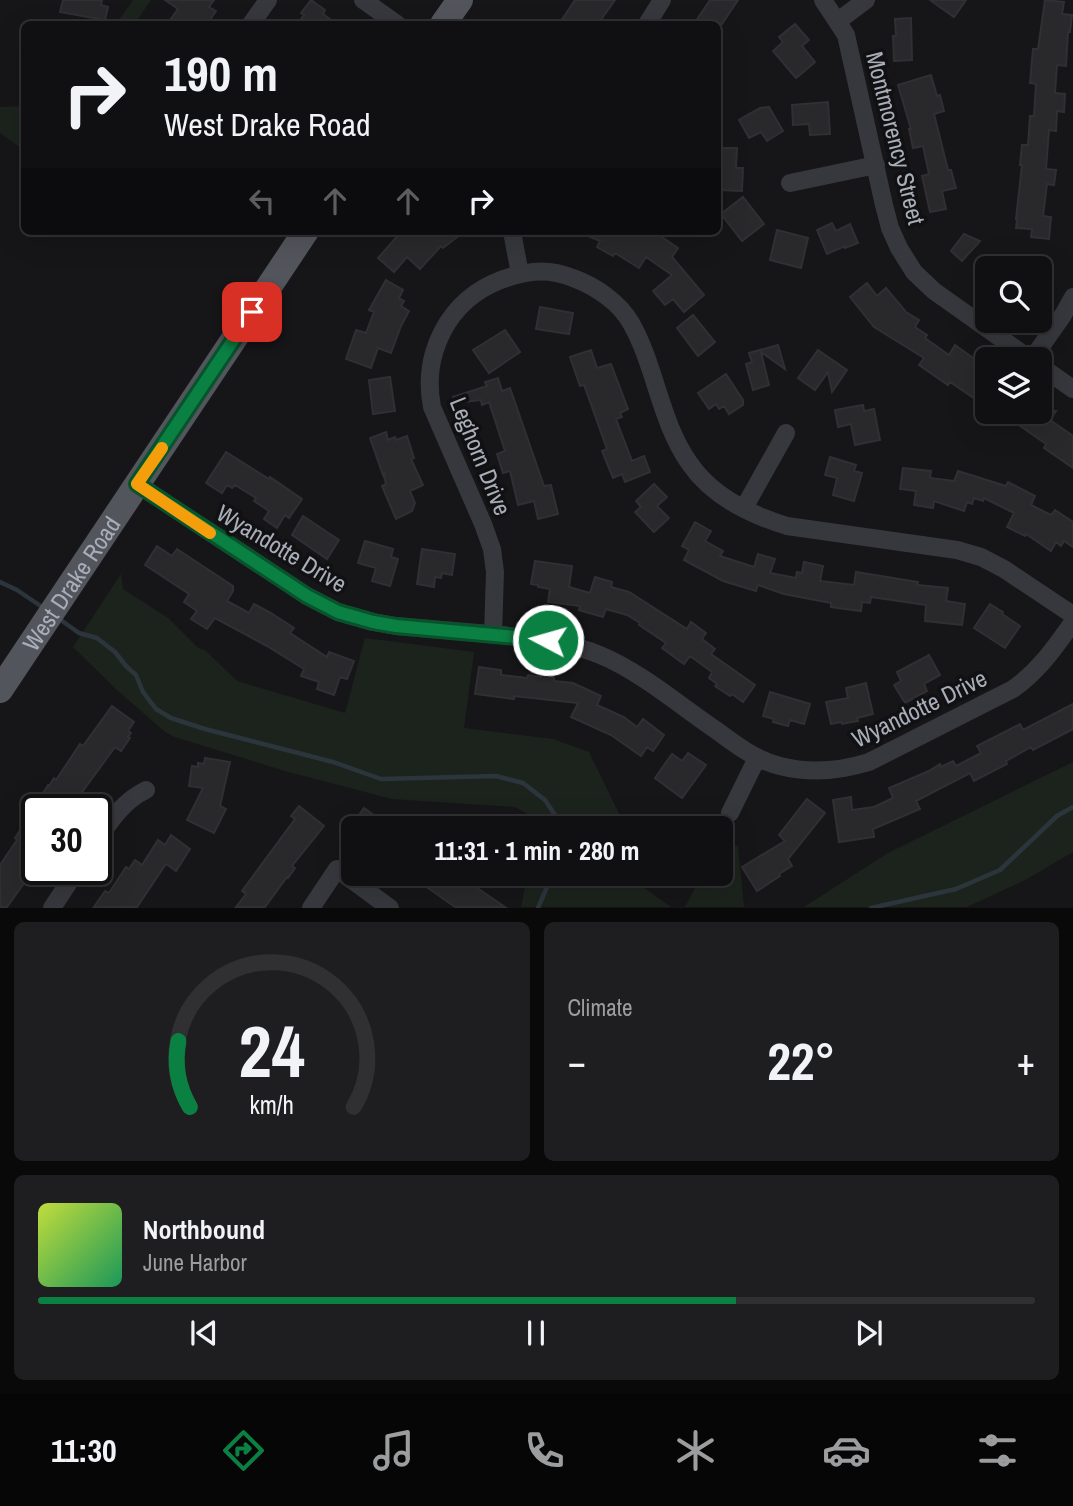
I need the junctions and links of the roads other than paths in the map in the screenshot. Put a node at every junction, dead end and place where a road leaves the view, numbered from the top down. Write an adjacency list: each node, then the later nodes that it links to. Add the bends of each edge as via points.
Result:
1 (268, 0): 7 (street)
2 (363, 0): 8 (street)
3 (460, 0): 9 (main road)
4 (662, 0): 10 (street)
5 (823, 0): 11 (street, Montmorency Street)
6 (866, 0): 11 (street)
7 (253, 21)
8 (393, 21)
9 (445, 21)
10 (649, 21)
11 (838, 22): 12 (street, Montmorency Street, via 853,60)
12 (876, 165): 13 (street); 18 (street, Montmorency Street, via 890,228 914,272)
13 (790, 184)
14 (303, 235): 23 (main road, West Drake Road)
15 (513, 237): 16 (street)
16 (520, 274): 24 (street, Leghorn Drive, via 565,275 610,299 630,321 690,464 715,490); 27 (street, Leghorn Drive, via 484,286 462,304 435,347 428,389 492,549)
17 (1073, 297): 19 (street)
18 (1013, 347)
19 (1039, 347)
20 (1052, 375): 21 (street)
21 (1073, 390)
22 (786, 433): 24 (street)
23 (137, 484): 27 (street, Wyandotte Drive, via 338,612 396,626); 28 (main road, West Drake Road)
24 (744, 508): 25 (street, Leghorn Drive, via 787,527 981,557)
25 (1073, 615)
26 (1073, 622): 29 (street, Wyandotte Drive, via 1044,662 1013,689 869,762 805,771)
27 (493, 635): 29 (street, Wyandotte Drive, via 548,640 600,655)
28 (0, 690)
29 (757, 758): 31 (street)
30 (146, 790): 32 (street)
31 (730, 813)
32 (112, 818)
33 (67, 885): 34 (street)
34 (52, 908)
35 (311, 908): 36 (street, via 337,869)
36 (390, 908)

